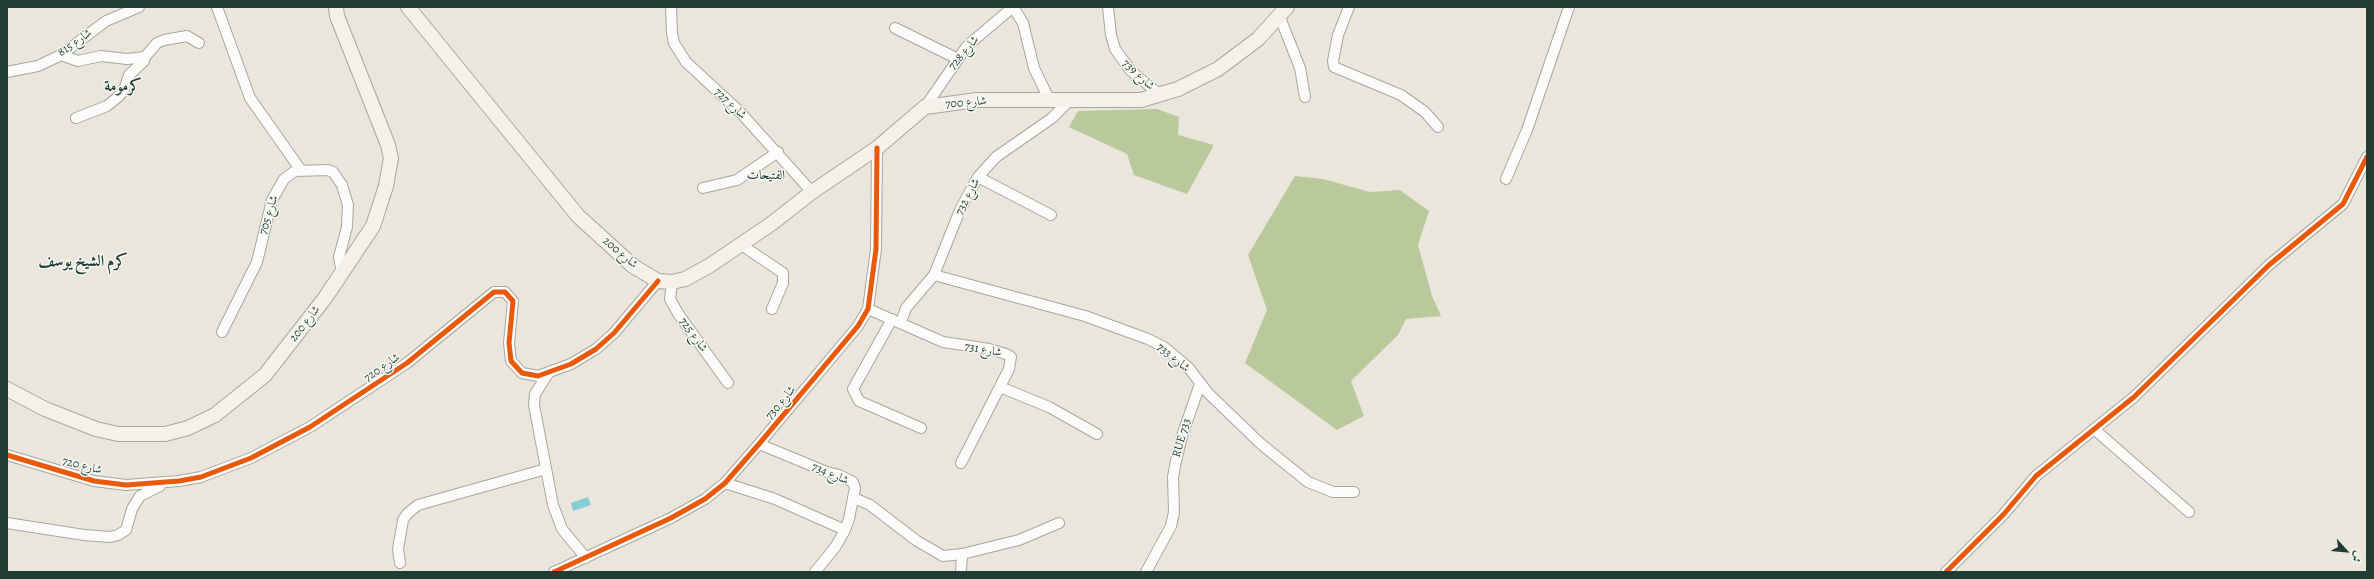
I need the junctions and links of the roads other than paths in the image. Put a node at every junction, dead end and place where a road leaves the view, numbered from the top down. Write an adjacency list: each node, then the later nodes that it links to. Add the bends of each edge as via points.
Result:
1 (140, 7): 13 (street, شارع 815, via 106,21)
2 (218, 7): 27 (street, via 250,98)
3 (336, 7): 34 (main road, شارع 200, via 391,158 386,186 373,226)
4 (408, 7): 36 (main road, شارع 200, via 578,216 633,266)
5 (671, 7): 25 (street, شارع 727, via 672,33 677,51)
6 (1013, 7): 15 (street, شارع 728, via 990,25); 19 (street, via 1023,23 1034,68)
7 (1108, 7): 17 (street, شارع 739, via 1115,49 1131,71)
8 (1349, 7): 23 (street, via 1338,35 1334,67 1401,95 1425,112)
9 (1569, 7): 29 (street, via 1527,130)
10 (1283, 11): 17 (main road, شارع 700, via 1258,39 1218,69 1178,89); 18 (street, via 1300,68)
11 (895, 28): 15 (street)
12 (199, 43): 14 (street, via 187,36 164,40 157,43)
13 (61, 55): 14 (street, via 78,61 96,57); 16 (street, شارع 815, via 38,66)
14 (145, 57): 22 (street, via 129,75 124,90 113,102)
15 (958, 58): 21 (street, شارع 728)
16 (7, 72)
17 (1160, 94): 20 (main road, شارع 700, via 1141,100)
18 (1305, 97)
19 (1049, 99): 20 (main road, شارع 700); 21 (main road, شارع 700, via 977,100)
20 (1070, 100): 28 (street, شارع 732, via 1052,118 996,157)
21 (924, 107): 24 (main road)
22 (76, 118)
23 (1438, 127)
24 (877, 148): 31 (main road); 38 (street, شارع 730, via 876,249)
25 (778, 152): 30 (street, via 738,180); 31 (street, شارع 727)
26 (2367, 157): 47 (street, via 2343,204 2269,266 2134,397)
27 (300, 169): 34 (street, via 333,172 346,195 347,227 339,257); 40 (street, شارع 705, via 284,179 272,200 257,262)
28 (978, 177): 32 (street); 35 (street, شارع 732, via 960,210)
29 (1506, 179)
30 (703, 188)
31 (812, 192): 33 (main road)
32 (1051, 215)
33 (740, 244): 36 (main road, via 685,279); 37 (street, via 783,273 783,283)
34 (342, 273): 45 (main road, شارع 200, via 265,375 215,415 188,428 165,434 111,433 45,410)
35 (934, 275): 39 (street, شارع 732); 43 (street, شارع 733, via 1085,316 1148,339 1164,347 1188,367)
36 (665, 282): 41 (street, شارع 720, via 596,349 571,364); 42 (street, شارع 725, via 679,315)
37 (772, 309)
38 (868, 309): 39 (street, شارع 731); 49 (street, شارع 730, via 841,347)
39 (896, 321): 44 (street, شارع 731, via 952,345 1006,354 1011,362); 46 (street, شارع 732, via 853,389 859,401)
40 (222, 332)
41 (549, 372): 52 (street, via 535,394 534,405); 53 (street, شارع 720, via 530,376 515,368 509,352 513,301 505,292 494,292 412,359 310,426 277,445 223,470)
42 (728, 383)
43 (1200, 384): 55 (street, شارع 733, via 1261,444 1308,482 1332,492); 67 (street, RUE 733, via 1177,455 1173,478 1171,526)
44 (1000, 387): 48 (street, via 1049,407); 51 (street, شارع 731)
45 (7, 389)
46 (921, 428)
47 (2094, 429): 57 (street); 68 (street, via 2036,476)
48 (1097, 434)
49 (759, 444): 54 (street, شارع 730); 56 (street, شارع 734, via 848,478 855,488)
50 (7, 455): 53 (street, شارع 720, via 94,481 126,485)
51 (960, 463)
52 (546, 469): 62 (street, via 557,519); 63 (street, via 418,505 403,520 398,549)
53 (179, 481): 58 (street, via 150,490 140,496 132,510 126,530 110,537)
54 (724, 483): 60 (street, via 775,499); 62 (street, شارع 730, via 705,499)
55 (1354, 492)
56 (854, 498): 60 (street, شارع 734); 61 (street, via 884,514 933,551 943,556)
57 (2189, 512)
58 (7, 523)
59 (1059, 523): 61 (street, via 1019,540)
60 (845, 530): 65 (street, شارع 734)
61 (962, 554): 66 (street)
62 (586, 558): 64 (street, شارع 730)
63 (400, 563)
64 (554, 572)
65 (815, 572)
66 (961, 572)
67 (1146, 572)
68 (1946, 572)

